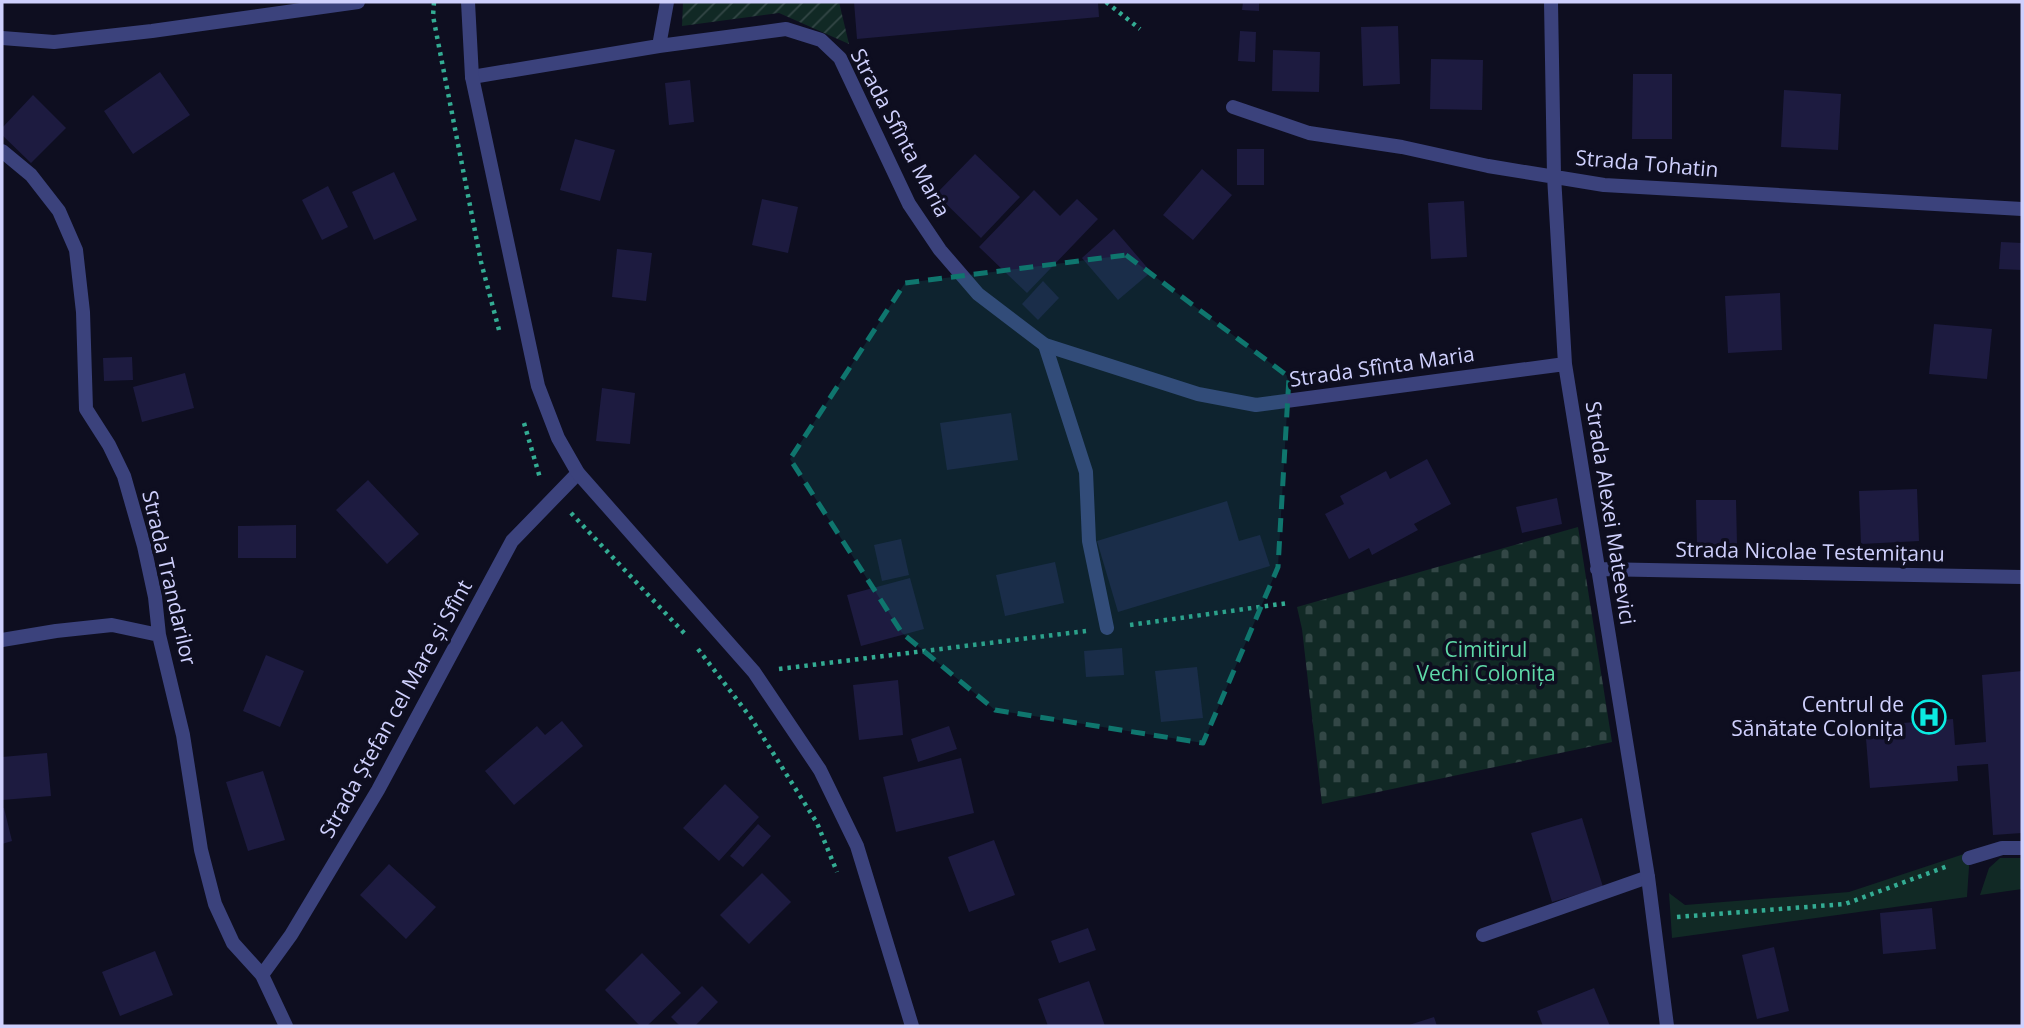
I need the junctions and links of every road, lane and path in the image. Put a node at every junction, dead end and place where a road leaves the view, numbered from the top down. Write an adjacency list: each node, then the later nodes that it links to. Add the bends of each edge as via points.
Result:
1 (358, 2): 7 (street, via 54,42)
2 (468, 2): 9 (street)
3 (667, 2): 8 (street)
4 (1105, 2): 6 (path)
5 (1551, 2): 12 (street, Strada Alexei Mateevici)
6 (1140, 29)
7 (2, 38)
8 (659, 46): 9 (street, Strada Sfînta Maria); 14 (street, Strada Sfînta Maria, via 786,29 821,40 840,58 909,204 940,250 978,294)
9 (472, 77): 16 (street, via 538,386 558,438)
10 (1233, 107): 12 (street, Strada Tohatin, via 1309,133)
11 (2, 151): 21 (street, Strada Trandarilor, via 31,175 59,212 76,250 86,409 124,476 144,546)
12 (1555, 176): 13 (street, Strada Tohatin, via 1604,185); 15 (street, Strada Alexei Mateevici)
13 (2022, 209)
14 (1045, 345): 15 (street, Strada Sfînta Maria, via 1198,394 1255,405); 20 (street, via 1086,472 1089,541)
15 (1565, 364): 17 (street, Strada Alexei Mateevici)
16 (578, 473): 23 (street); 29 (street, Strada Ștefan cel Mare și Sfînt, via 512,541 378,790)
17 (1597, 569): 18 (street, Strada Nicolae Testemițanu); 26 (street, Strada Alexei Mateevici)
18 (2022, 577)
19 (1288, 603): 20 (path)
20 (1107, 628): 23 (path)
21 (159, 635): 22 (street, via 112,625); 29 (street, Strada Trandarilor, via 215,904 233,943)
22 (2, 640)
23 (754, 673): 31 (street, via 820,770 857,846)
24 (2022, 848): 25 (street, via 2002,848)
25 (1969, 858): 27 (path, via 1845,904)
26 (1648, 877): 27 (street, Strada Alexei Mateevici); 28 (street)
27 (1654, 919): 32 (street, Strada Alexei Mateevici)
28 (1483, 935)
29 (262, 975): 30 (street, Strada Trandarilor)
30 (286, 1026)
31 (912, 1026)
32 (1667, 1026)

